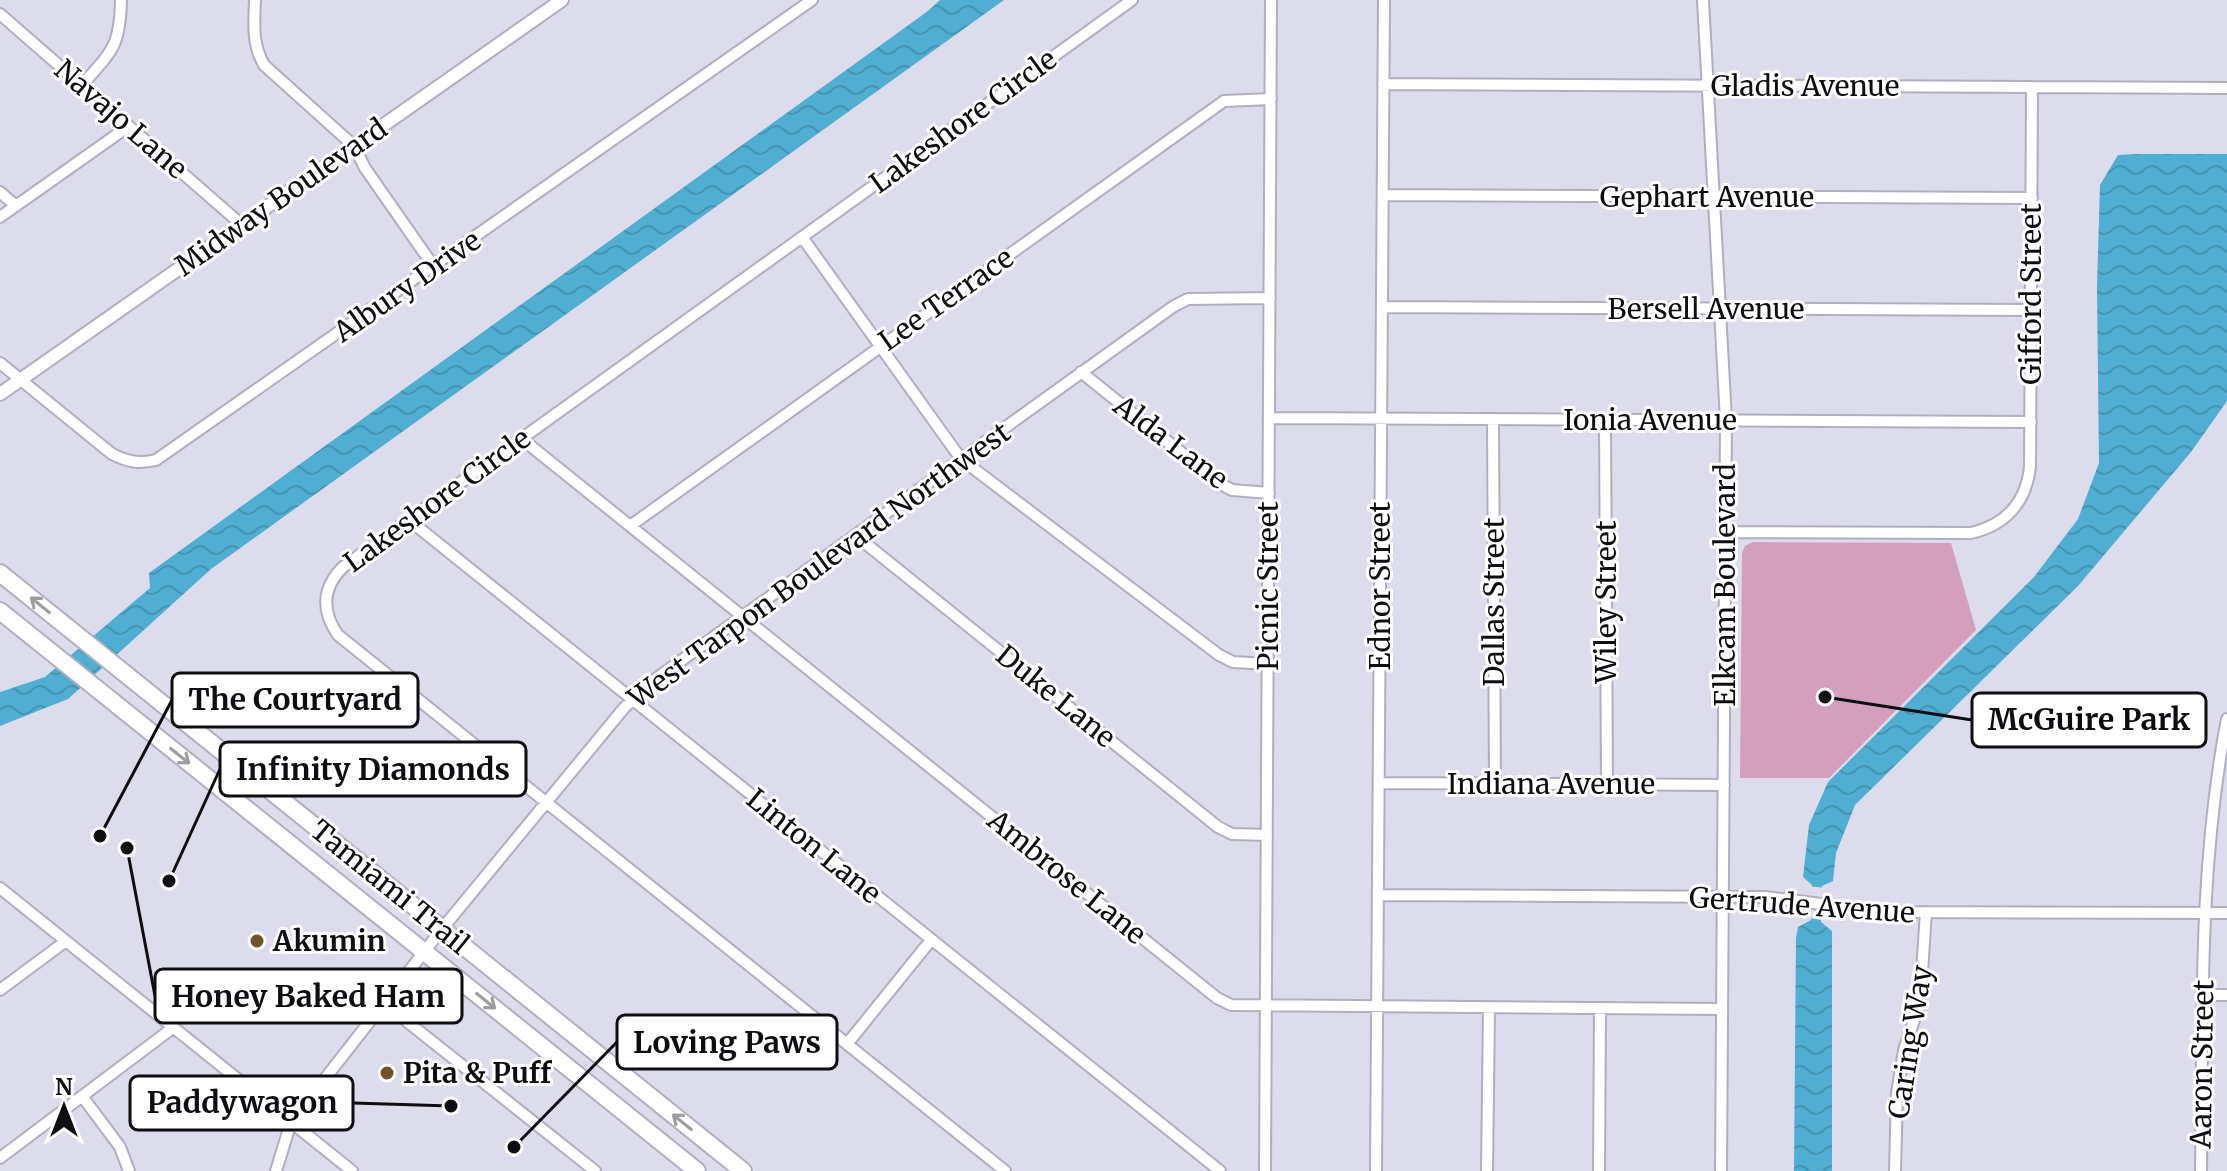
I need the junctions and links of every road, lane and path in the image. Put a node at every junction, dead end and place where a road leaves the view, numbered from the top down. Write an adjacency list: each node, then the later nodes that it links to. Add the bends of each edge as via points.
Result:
1 (121, 0): 11 (street, via 119,37)
2 (255, 0): 17 (street, via 256,52 264,65)
3 (562, 0): 17 (street, Midway Boulevard)
4 (812, 0): 26 (street, Albury Drive)
5 (1132, 0): 25 (street, Lakeshore Circle)
6 (1271, 0): 15 (street, Picnic Street)
7 (1384, 0): 10 (street, Ednor Street)
8 (1703, 0): 12 (street, Elkcam Boulevard)
9 (0, 14): 11 (street, Navajo Lane)
10 (1383, 84): 12 (street, Gladis Avenue); 19 (street, Ednor Street)
11 (82, 85): 16 (street, Navajo Lane)
12 (1707, 85): 13 (street, Gladis Avenue); 20 (street, Elkcam Boulevard)
13 (2032, 87): 14 (street, Gladis Avenue); 21 (street, Gifford Street)
14 (2227, 88)
15 (1271, 99): 27 (street, Picnic Street); 31 (street, Lee Terrace, via 1224,101)
16 (129, 126): 22 (street); 24 (street, Navajo Lane)
17 (354, 146): 24 (street, Midway Boulevard); 26 (street)
18 (0, 192): 22 (street)
19 (1383, 195): 20 (street, Gephart Avenue); 28 (street, Ednor Street)
20 (1714, 197): 21 (street, Gephart Avenue); 29 (street, Elkcam Boulevard)
21 (2032, 198): 30 (street, Gifford Street)
22 (16, 206): 23 (street)
23 (0, 217)
24 (242, 225): 34 (street, Midway Boulevard)
25 (802, 237): 31 (street); 42 (street, Lakeshore Circle)
26 (434, 267): 34 (street, Albury Drive, via 156,460 126,461 112,454)
27 (1270, 298): 33 (street, West Tarpon Boulevard Northwest, via 1188,299); 36 (street, Picnic Street)
28 (1382, 307): 29 (street, Bersell Avenue); 37 (street, Ednor Street)
29 (1720, 309): 30 (street, Bersell Avenue); 40 (street, Elkcam Boulevard)
30 (2031, 310): 41 (street, Gifford Street)
31 (880, 346): 43 (street); 46 (street, Lee Terrace)
32 (0, 363): 34 (street, Albury Drive)
33 (1081, 372): 43 (street, West Tarpon Boulevard Northwest); 44 (street, Alda Lane, via 1219,483 1232,490)
34 (21, 380): 35 (street, Midway Boulevard)
35 (0, 394)
36 (1269, 418): 37 (street, Ionia Avenue); 44 (street, Picnic Street)
37 (1381, 419): 38 (street, Ionia Avenue); 55 (street, Ednor Street)
38 (1493, 419): 39 (street, Ionia Avenue); 56 (street, Dallas Street)
39 (1605, 420): 40 (street, Ionia Avenue); 57 (street, Wiley Street)
40 (1726, 420): 41 (street, Ionia Avenue); 47 (street, Elkcam Boulevard)
41 (2031, 422): 47 (street, Gifford Street, via 2029,480 2021,499 1997,524 1971,533)
42 (522, 439): 45 (street, Lakeshore Circle); 46 (street, Ambrose Lane)
43 (961, 459): 48 (street, West Tarpon Boulevard Northwest); 52 (street, via 1219,655 1233,662)
44 (1269, 493): 52 (street, Picnic Street)
45 (409, 520): 53 (street, Linton Lane); 59 (street, Lakeshore Circle, via 332,578 326,592 329,622 338,635)
46 (630, 526): 51 (street, Ambrose Lane)
47 (1726, 532): 58 (street, Elkcam Boulevard)
48 (855, 535): 51 (street, West Tarpon Boulevard Northwest); 60 (street, Duke Lane, via 1218,827 1232,834)
49 (0, 573): 67 (main road, Tamiami Trail, one-way to 49)
50 (0, 611): 70 (main road, Tamiami Trail, one-way to 70)
51 (742, 616): 53 (street, West Tarpon Boulevard Northwest); 75 (street, Ambrose Lane, via 1217,998 1231,1005)
52 (1268, 664): 60 (street, Picnic Street)
53 (632, 699): 59 (street, West Tarpon Boulevard Northwest); 68 (street, Linton Lane)
54 (2227, 719): 65 (street, Aaron Street)
55 (1379, 783): 56 (street, Indiana Avenue); 62 (street, Ednor Street)
56 (1495, 784): 57 (street, Indiana Avenue)
57 (1607, 784): 58 (street, Indiana Avenue)
58 (1724, 785): 63 (street, Elkcam Boulevard)
59 (547, 803): 67 (street, West Tarpon Boulevard Northwest); 81 (street, Lakeshore Circle)
60 (1267, 835): 75 (street, Picnic Street)
61 (0, 888): 69 (street)
62 (1378, 895): 63 (street, Gertrude Avenue); 76 (street, Ednor Street)
63 (1723, 897): 64 (street, Gertrude Avenue); 79 (street, Elkcam Boulevard)
64 (1926, 912): 65 (street, Gertrude Avenue); 98 (street, Caring Way, via 1920,1002 1897,1093)
65 (2205, 913): 66 (street, Gertrude Avenue); 72 (street, Aaron Street)
66 (2227, 913)
67 (442, 929): 70 (street, West Tarpon Boulevard Northwest); 90 (main road, Tamiami Trail, one-way to 67)
68 (931, 940): 81 (street); 92 (street, Linton Lane)
69 (66, 941): 71 (street); 80 (street)
70 (425, 953): 74 (street, West Tarpon Boulevard Northwest); 89 (main road, Tamiami Trail, one-way to 89)
71 (0, 990)
72 (2203, 995): 73 (street); 99 (street, Aaron Street)
73 (2227, 995)
74 (385, 1004): 83 (street, West Tarpon Boulevard Northwest); 88 (street)
75 (1266, 1007): 76 (street, Ambrose Lane); 93 (street, Picnic Street)
76 (1377, 1007): 77 (street, Ambrose Lane); 94 (street, Ednor Street)
77 (1489, 1008): 78 (street, Ambrose Lane); 95 (street)
78 (1600, 1008): 79 (street, Ambrose Lane); 96 (street)
79 (1722, 1009): 97 (street, Elkcam Boulevard)
80 (174, 1027): 82 (street); 83 (street)
81 (847, 1044): 91 (street, Lakeshore Circle)
82 (82, 1096): 84 (street); 85 (street, via 120,1147)
83 (291, 1122): 86 (street, West Tarpon Boulevard Northwest); 87 (street)
84 (0, 1158)
85 (129, 1171)
86 (276, 1171)
87 (352, 1171)
88 (595, 1171)
89 (697, 1171)
90 (743, 1171)
91 (1005, 1171)
92 (1220, 1171)
93 (1265, 1171)
94 (1376, 1171)
95 (1487, 1171)
96 (1599, 1171)
97 (1721, 1171)
98 (1895, 1171)
99 (2201, 1171)

